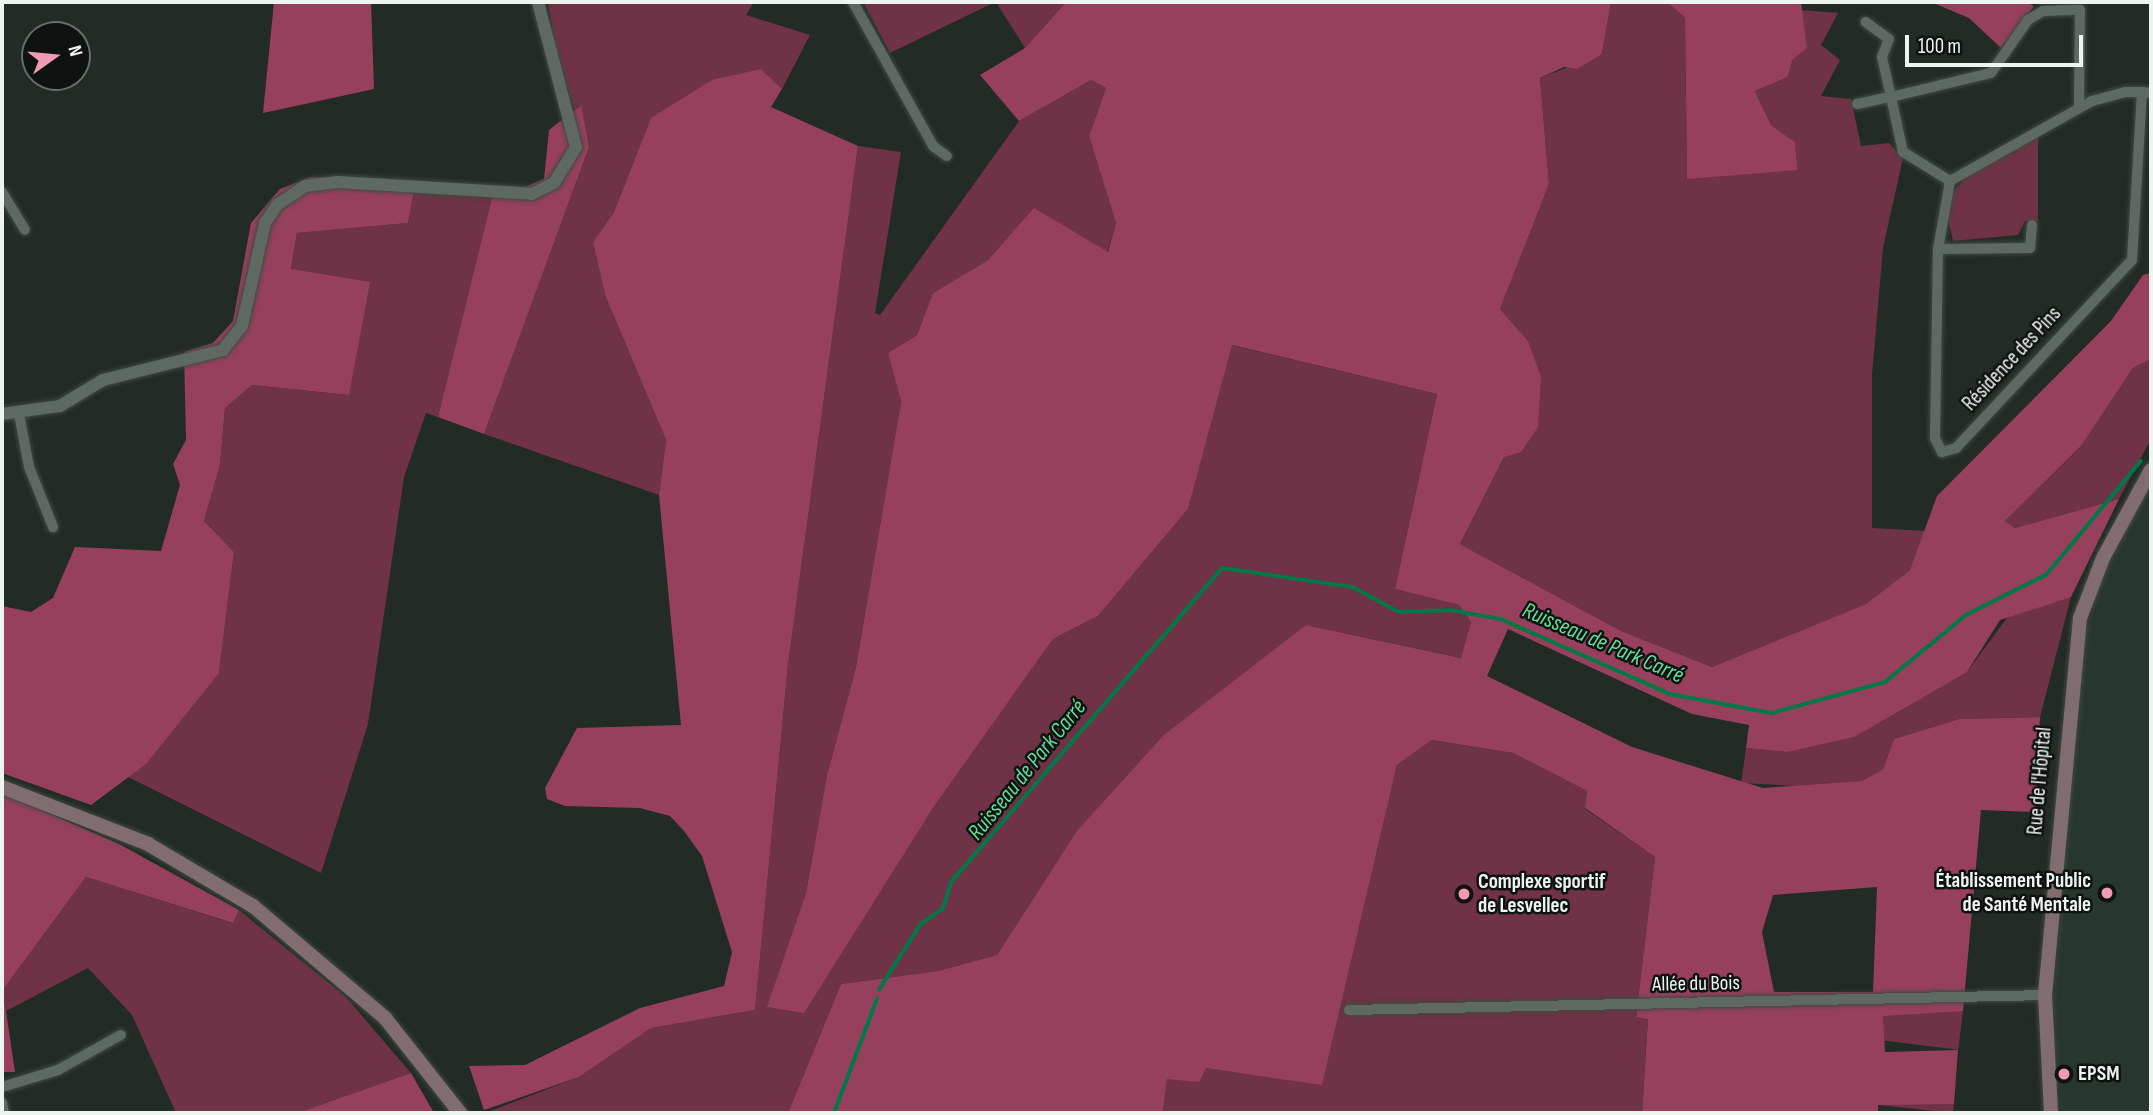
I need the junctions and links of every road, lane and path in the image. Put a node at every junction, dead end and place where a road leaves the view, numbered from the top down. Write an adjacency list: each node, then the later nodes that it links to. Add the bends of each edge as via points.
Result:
1 (538, 2): 16 (street, via 576,147 554,183 532,194 338,181 305,186 277,205 265,223 242,326 223,350 103,380 60,406)
2 (853, 2): 9 (street, via 933,146)
3 (2069, 6): 6 (street, via 2043,11 2028,20 1991,73); 8 (street, via 2080,10)
4 (1866, 22): 6 (street, via 1889,39 1882,57)
5 (2147, 93): 8 (street, Résidence des Pins, via 2107,96); 14 (street, Résidence des Pins, via 2132,260 1956,448 1942,452 1935,438)
6 (1891, 97): 7 (street); 10 (street, via 1903,152)
7 (1857, 104)
8 (2079, 108): 10 (street, Résidence des Pins)
9 (947, 156)
10 (1950, 181): 14 (street, Résidence des Pins)
11 (2, 192): 13 (street)
12 (2032, 225): 14 (street, via 2030,248)
13 (25, 230)
14 (1938, 248)
15 (2, 414): 16 (street)
16 (19, 414): 18 (street, via 29,467)
17 (2151, 470): 20 (main road, Rue de l'Hôpital, via 2103,558 2080,618)
18 (53, 527)
19 (2, 787): 26 (main road, via 148,844 253,906 385,1018)
20 (2045, 995): 21 (street, Allée du Bois); 27 (main road, Rue de l'Hôpital)
21 (1349, 1010)
22 (121, 1035): 23 (street, via 58,1070)
23 (2, 1087)
24 (2, 1103): 25 (street)
25 (4, 1113)
26 (460, 1113)
27 (2051, 1113)

